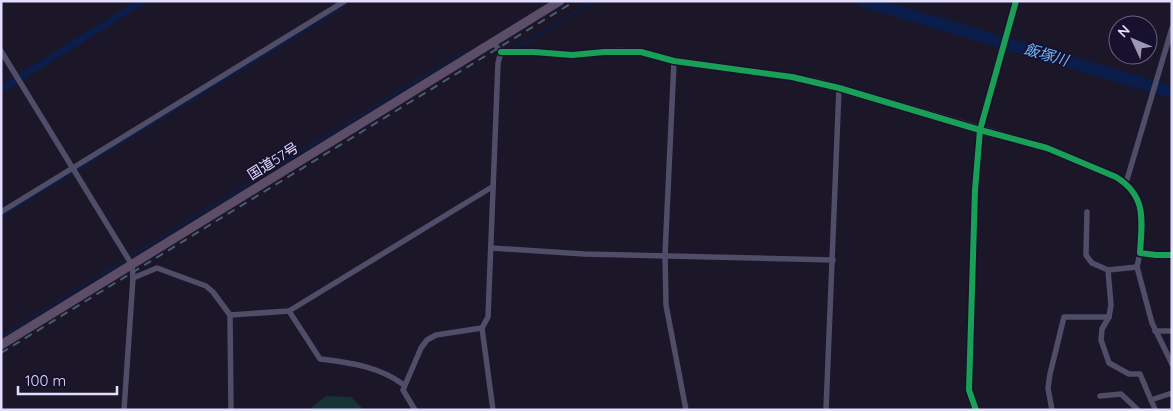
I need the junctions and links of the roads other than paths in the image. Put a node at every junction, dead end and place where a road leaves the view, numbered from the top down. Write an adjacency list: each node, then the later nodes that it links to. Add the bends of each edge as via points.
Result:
1 (345, 1): 12 (street)
2 (560, 1): 5 (highway, 国道57号)
3 (1016, 1): 11 (street)
4 (1172, 28): 13 (street)
5 (493, 42): 8 (street); 22 (highway, 国道57号)
6 (1, 51): 12 (street)
7 (616, 51): 8 (street, via 572,55); 9 (street, via 641,52)
8 (501, 52): 14 (street)
9 (674, 61): 10 (street, via 792,77); 19 (street)
10 (839, 88): 11 (street); 21 (street)
11 (980, 130): 13 (street, via 1047,148); 44 (street, via 969,390)
12 (73, 168): 15 (street); 22 (street)
13 (1126, 183): 18 (street, via 1140,203)
14 (492, 187): 17 (street); 26 (street)
15 (1, 212)
16 (1087, 212): 24 (street, via 1086,255 1092,263)
17 (491, 248): 19 (street); 29 (street, via 488,317)
18 (1140, 252): 20 (street); 23 (street)
19 (665, 255): 21 (street); 42 (street, via 666,305)
20 (1172, 255)
21 (833, 260): 43 (street)
22 (132, 265): 25 (street); 32 (highway, 国道57号)
23 (1137, 267): 24 (street); 30 (street)
24 (1108, 270): 28 (street)
25 (133, 278): 27 (street, via 157,268 198,282 213,292); 38 (street)
26 (289, 311): 27 (street); 34 (street, via 320,359 368,367 391,375)
27 (230, 316): 39 (street)
28 (1109, 317): 37 (street, via 1102,329 1101,340 1109,363 1129,374 1140,374); 45 (street, via 1064,317 1048,388)
29 (482, 328): 34 (street, via 436,335 427,340); 41 (street)
30 (1155, 331): 31 (street); 33 (street)
31 (1172, 331)
32 (1, 345)
33 (1172, 364)
34 (404, 385): 40 (street, via 403,390)
35 (1172, 393): 37 (street)
36 (1100, 396): 46 (street, via 1121,394)
37 (1152, 400): 47 (street)
38 (124, 410)
39 (231, 410)
40 (415, 410)
41 (494, 410)
42 (686, 410)
43 (826, 410)
44 (976, 410)
45 (1052, 410)
46 (1138, 410)
47 (1154, 410)

